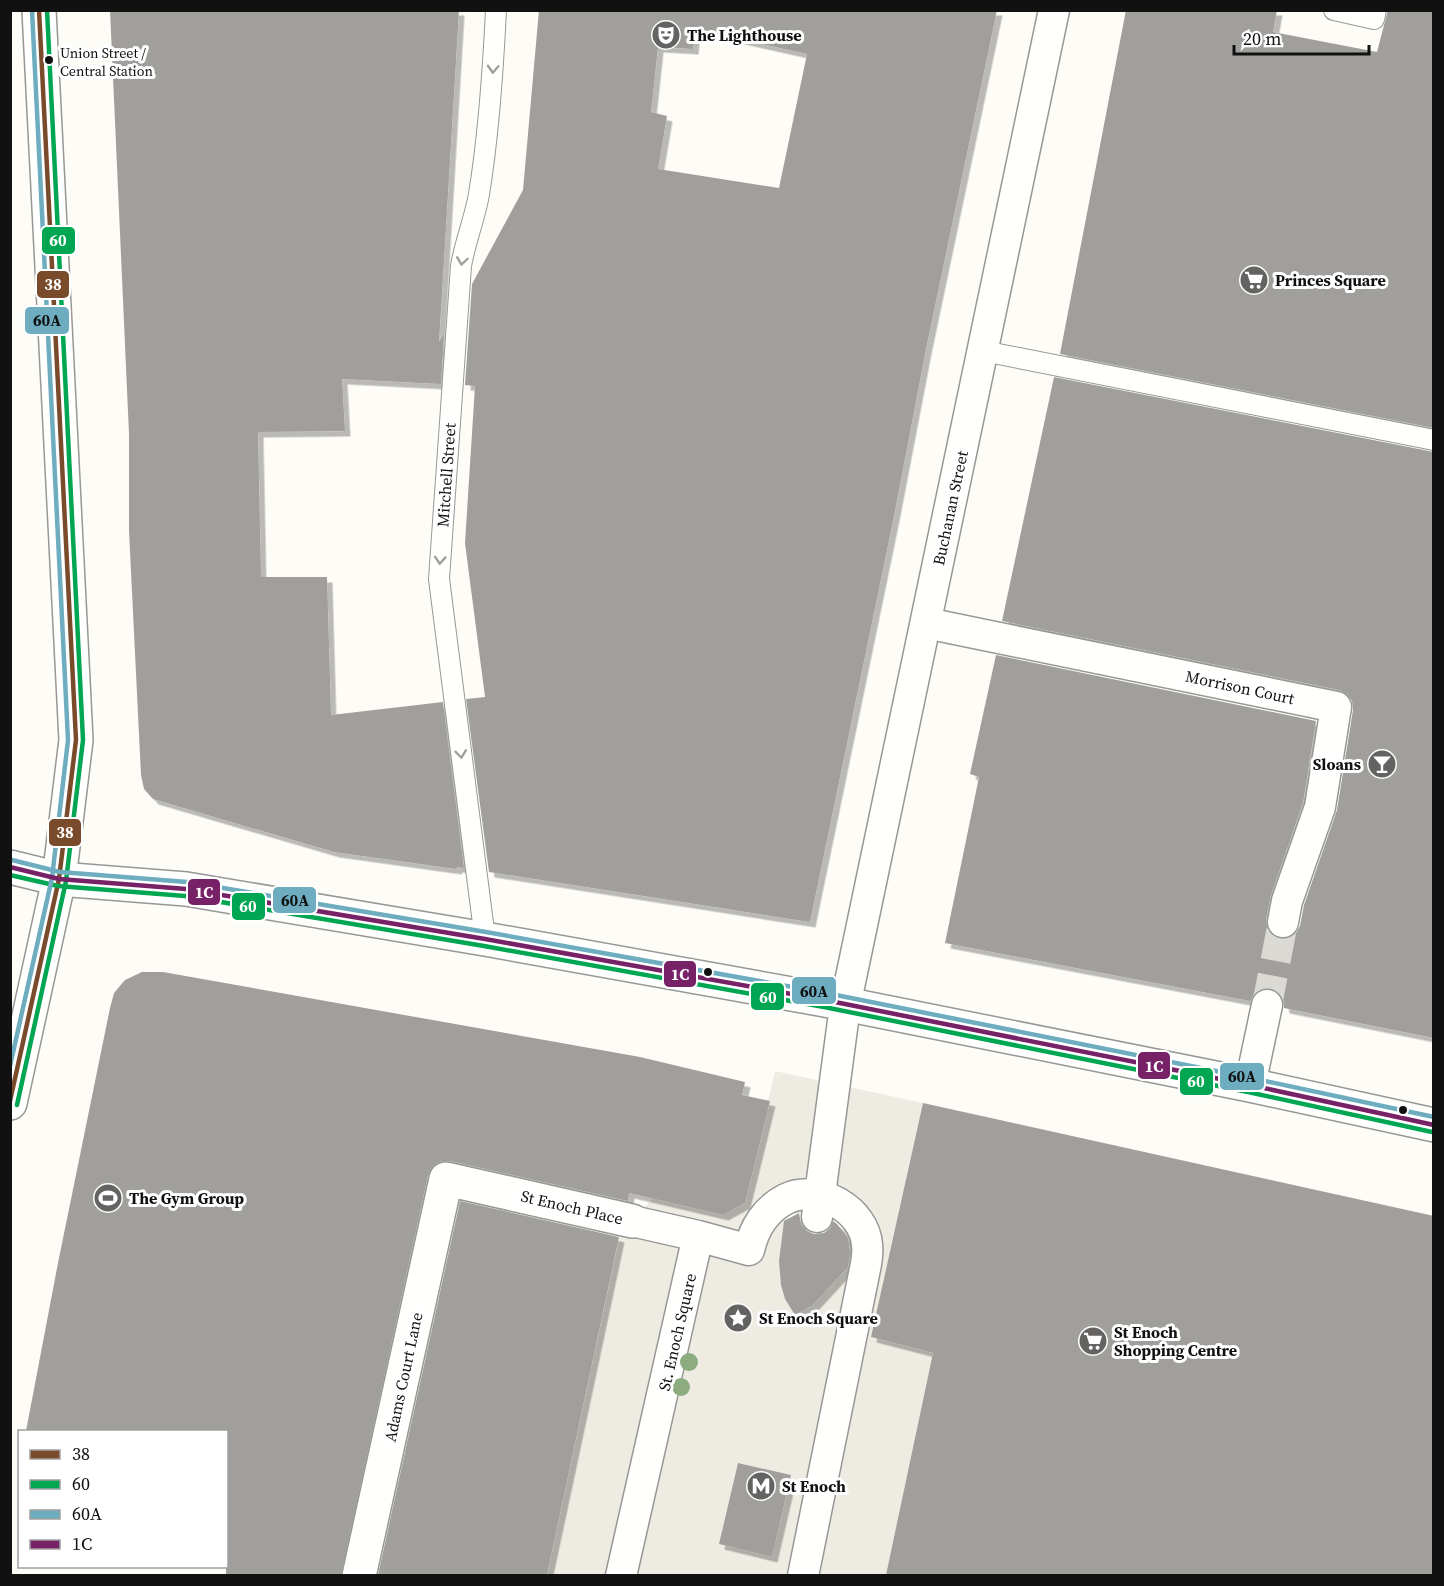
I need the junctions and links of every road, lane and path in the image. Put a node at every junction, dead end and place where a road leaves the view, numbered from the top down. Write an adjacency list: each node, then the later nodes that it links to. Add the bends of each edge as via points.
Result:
1 (39, 10): 10 (street, via 76,740)
2 (496, 10): 12 (lane, Mitchell Street, one-way to 12, via 482,170 461,266 439,579)
3 (1054, 10): 6 (street, Buchanan Street)
4 (1334, 10): 5 (lane, via 1374,19)
5 (1376, 10)
6 (983, 351): 7 (lane); 8 (street, Buchanan Street)
7 (1434, 440)
8 (926, 623): 11 (street, Morrison Court, via 1336,707 1320,807); 14 (street, Buchanan Street)
9 (10, 867): 10 (street)
10 (59, 879): 12 (street, via 186,889); 16 (street)
11 (1283, 922)
12 (485, 939): 14 (street)
13 (1267, 1005): 15 (street)
14 (845, 1006): 15 (street); 19 (street)
15 (1250, 1085): 17 (street)
16 (10, 1102)
17 (1434, 1125)
18 (446, 1179): 20 (street, St Enoch Place); 22 (street, Adams Court Lane)
19 (818, 1206): 21 (street, via 788,1198 760,1221 749,1250); 24 (street, via 836,1202 851,1212 863,1229 867,1245)
20 (632, 1221): 21 (street, St Enoch Place)
21 (698, 1236): 23 (street, St. Enoch Square)
22 (359, 1575)
23 (621, 1575)
24 (803, 1575)

